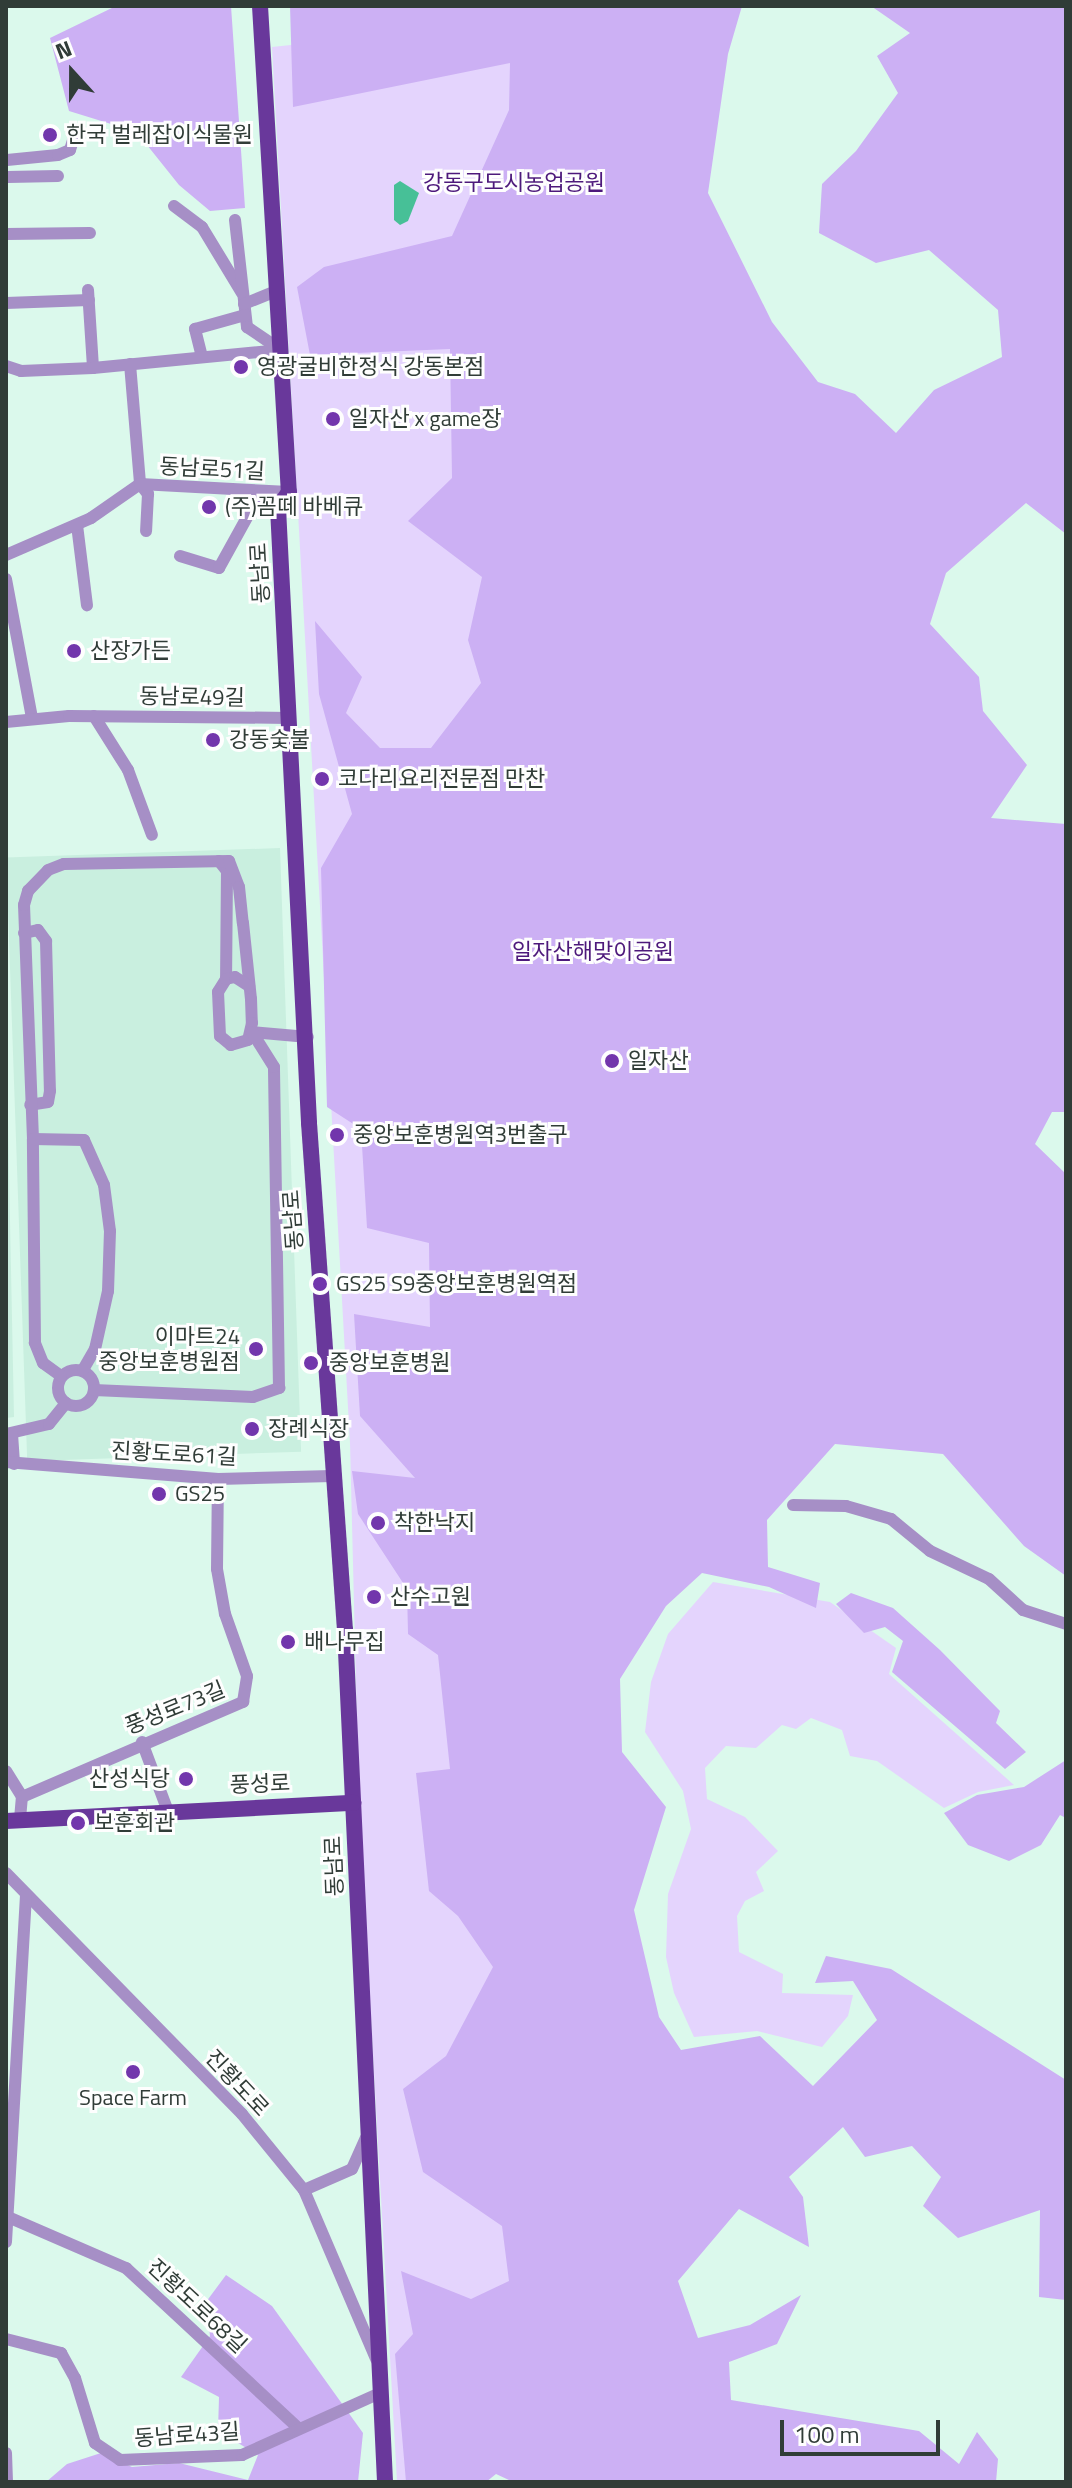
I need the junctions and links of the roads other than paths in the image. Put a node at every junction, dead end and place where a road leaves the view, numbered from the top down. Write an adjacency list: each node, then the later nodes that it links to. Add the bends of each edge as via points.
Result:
1 (260, 6): 10 (main road, 동남로)
2 (73, 140): 3 (street, via 70,150 58,155)
3 (6, 157): 5 (street)
4 (58, 176): 5 (street)
5 (7, 182)
6 (174, 206): 12 (street, via 202,227)
7 (235, 220): 12 (street)
8 (90, 233): 9 (street)
9 (6, 234)
10 (277, 291): 12 (street); 13 (main road, 동남로)
11 (6, 303): 17 (street, via 88,295)
12 (244, 304): 13 (street, via 247,327); 14 (street, via 195,329)
13 (281, 350): 14 (street); 20 (main road, 동남로)
14 (202, 357): 15 (street)
15 (130, 364): 17 (street); 18 (street)
16 (6, 366): 17 (street, via 21,371)
17 (93, 368)
18 (140, 484): 19 (street, 동남로51길); 21 (street, 동남로51길); 22 (street, via 148,494)
19 (261, 492): 20 (street, 동남로51길); 24 (street, via 219,568)
20 (289, 492): 29 (main road, 동남로, via 278,508)
21 (77, 525): 23 (street, 동남로51길); 26 (street)
22 (146, 531)
23 (6, 555)
24 (180, 556)
25 (6, 579): 28 (street)
26 (87, 605)
27 (94, 716): 28 (street, 동남로49길); 29 (street, 동남로49길); 31 (street, via 128,770)
28 (32, 718): 30 (street, 동남로49길)
29 (290, 718): 37 (main road, 동남로)
30 (6, 722)
31 (152, 835)
32 (213, 858): 33 (street, via 64,864 48,870 28,891); 34 (street, via 227,871); 35 (street, via 229,861 238,877)
33 (24, 933): 38 (street); 38 (street, via 38,930 46,941 50,1091 48,1102)
34 (226, 979): 35 (street, via 241,978); 36 (street, via 218,992 220,1036 241,1045)
35 (249, 986): 36 (street)
36 (252, 1032): 37 (street); 42 (street, via 274,1067 279,1388 253,1397)
37 (308, 1037): 46 (main road, 동남로)
38 (30, 1105): 39 (street)
39 (33, 1139): 40 (street, via 84,1140 104,1185 110,1231 108,1291 95,1349); 41 (street, via 35,1343 43,1363)
40 (83, 1370): 41 (street); 42 (street)
41 (61, 1376): 43 (street, via 57,1388)
42 (94, 1390): 43 (street, via 83,1405)
43 (66, 1403): 44 (street, via 49,1424)
44 (9, 1434): 45 (street, 진황도로61길)
45 (10, 1463): 47 (street, 진황도로61길)
46 (332, 1476): 47 (street, 진황도로61길); 53 (main road, 동남로)
47 (218, 1479): 50 (street, 풍성로73길, via 217,1569 225,1614 247,1676 247,1695 229,1711)
48 (793, 1505): 49 (street, via 846,1506 891,1519 930,1551 989,1579 1023,1610)
49 (1066, 1624)
50 (142, 1742): 52 (street, 풍성로73길); 54 (street)
51 (6, 1771): 52 (street)
52 (22, 1797): 55 (street)
53 (354, 1803): 54 (main road, 풍성로); 58 (main road, 동남로)
54 (167, 1809): 55 (main road, 풍성로)
55 (13, 1820)
56 (6, 1873): 57 (street, 진황도로)
57 (26, 1895): 59 (street, 진황도로, via 242,2114); 60 (street)
58 (366, 2138): 59 (street, via 352,2169); 63 (main road, 동남로)
59 (304, 2190): 63 (street, 진황도로)
60 (8, 2217): 61 (street); 65 (street, 진황도로68길, via 126,2268)
61 (6, 2242)
62 (6, 2339): 65 (street, 동남로43길, via 61,2353 75,2378 95,2443 120,2460 242,2455)
63 (377, 2362): 64 (main road, 동남로)
64 (380, 2393): 65 (street, 동남로43길); 68 (main road, 동남로)
65 (299, 2429)
66 (6, 2453): 67 (street)
67 (7, 2482)
68 (385, 2482)

